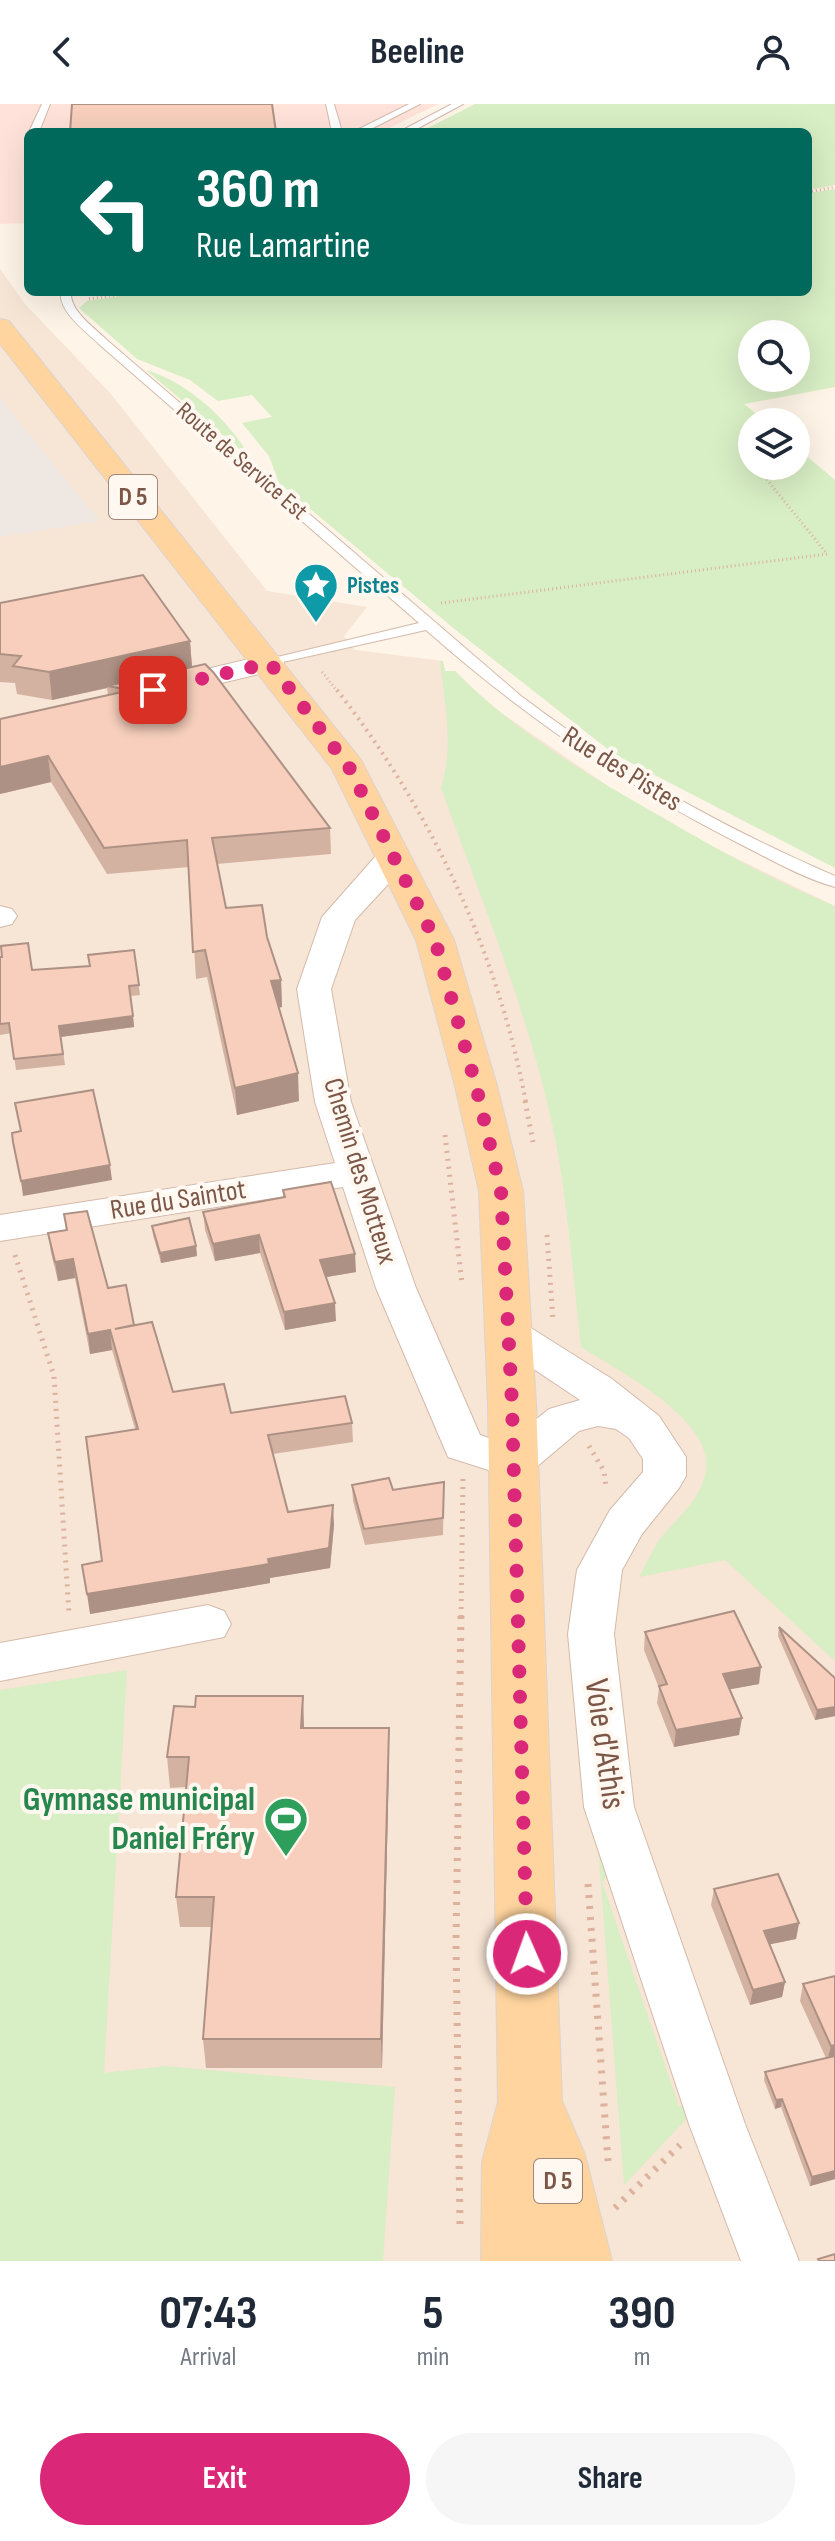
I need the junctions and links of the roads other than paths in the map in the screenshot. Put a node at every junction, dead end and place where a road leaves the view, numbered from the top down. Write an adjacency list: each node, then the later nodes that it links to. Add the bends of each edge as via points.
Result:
1 (46, 104): 5 (lane)
2 (330, 104): 6 (lane)
3 (416, 104): 7 (lane)
4 (459, 104): 8 (lane)
5 (35, 128)
6 (336, 128)
7 (366, 128)
8 (412, 128)
9 (66, 298): 11 (lane, Route de Service Est, via 104,343)
10 (0, 327): 12 (main road, D 5)
11 (429, 625): 12 (lane); 15 (lane, Rue des Pistes, via 539,716 622,773 729,834)
12 (270, 663): 13 (street); 14 (main road, D 5, via 349,767)
13 (138, 694)
14 (393, 856): 16 (street, Chemin des Motteux, via 339,917 314,989 333,1102); 18 (main road, D 5, via 435,940 476,1086 501,1191)
15 (835, 882)
16 (356, 1172): 17 (street, Rue du Saintot); 20 (street, Chemin des Motteux, via 396,1288 463,1446)
17 (3, 1228)
18 (509, 1333): 19 (street, Voie d'Athis); 20 (main road, D 5)
19 (628, 1416): 20 (street, via 598,1410 572,1417); 26 (street, Voie d'Athis, via 644,1427 665,1457 664,1476 626,1522 600,1570 591,1634 609,1807 717,2124)
20 (513, 1462): 23 (main road, D 5)
21 (208, 1624): 22 (street)
22 (0, 1662)
23 (530, 2102): 24 (main road, D 5, via 517,2132 511,2185); 25 (main road, D 5, via 553,2155)
24 (514, 2261)
25 (579, 2261)
26 (770, 2261)

